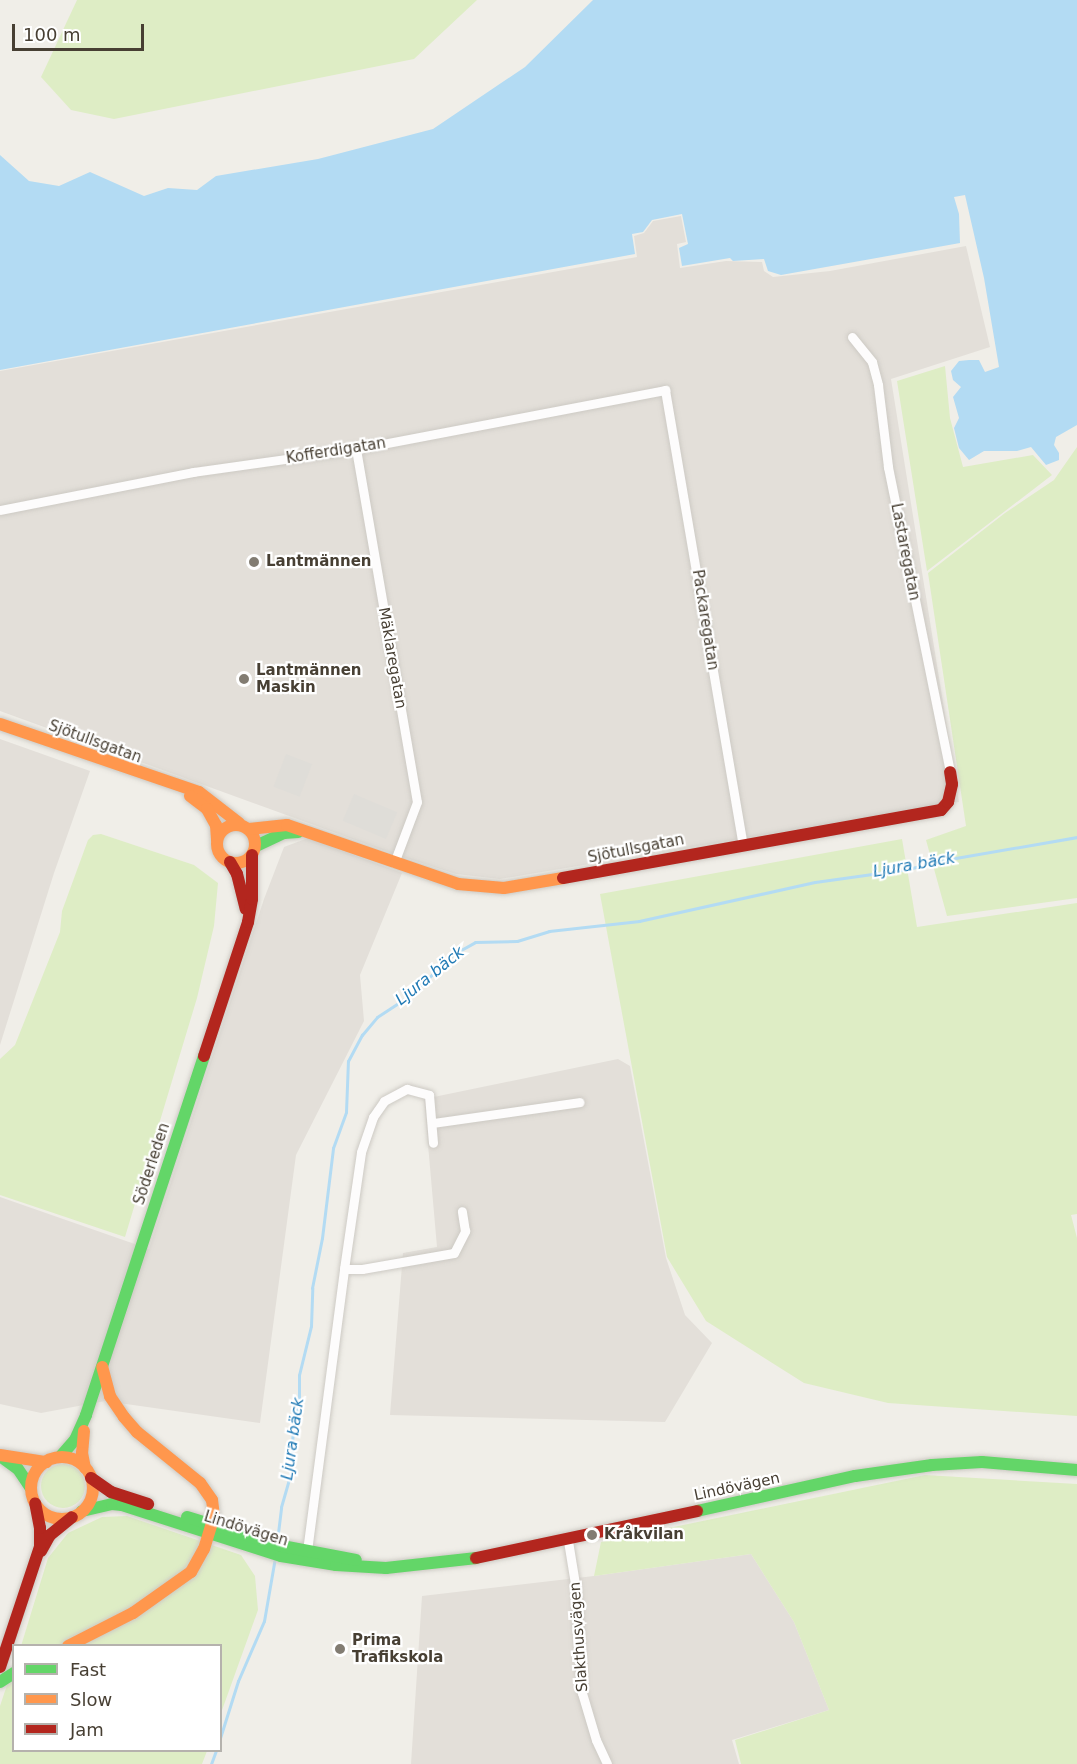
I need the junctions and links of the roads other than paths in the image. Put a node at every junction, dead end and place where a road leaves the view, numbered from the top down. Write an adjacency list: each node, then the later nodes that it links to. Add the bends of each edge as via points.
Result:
1 (852, 337): 6 (street, Lastaregatan, via 872,362 878,385 888,467)
2 (666, 396): 3 (street, Kofferdigatan, via 665,390); 11 (street, Packaregatan)
3 (356, 449): 4 (street, Kofferdigatan, via 193,472); 14 (street, Mäklaregatan, via 417,801)
4 (0, 510)
5 (0, 724): 7 (main road, Sjötullsgatan)
6 (950, 772): 11 (main road, Sjötullsgatan, via 948,802 941,810)
7 (180, 788): 8 (main road, Sjötullsgatan, via 198,792); 10 (main road, Sjötullsgatan, via 207,809 216,825)
8 (244, 826): 9 (main road, Sjötullsgatan, via 287,825); 10 (main road, via 223,830); 12 (main road)
9 (302, 832): 12 (main road, via 284,833); 14 (main road, Sjötullsgatan)
10 (217, 841): 13 (main road, via 220,854)
11 (743, 844): 14 (main road, Sjötullsgatan, via 504,888 458,884)
12 (254, 851): 13 (main road, via 243,862); 15 (main road, Söderleden)
13 (230, 862): 15 (main road, Söderleden, via 244,898)
14 (394, 863)
15 (248, 922): 21 (main road, Söderleden)
16 (580, 1102): 17 (street)
17 (433, 1123): 18 (street); 20 (street, via 429,1095 407,1089 384,1101 373,1117 362,1152)
18 (433, 1143)
19 (462, 1211): 20 (street, via 465,1231 454,1253)
20 (344, 1269): 34 (street)
21 (102, 1366): 22 (main road, Söderleden); 31 (main road, via 110,1396 124,1417 200,1483 212,1500)
22 (86, 1415): 24 (main road, Söderleden, via 75,1440); 27 (main road, Söderleden, via 82,1444)
23 (0, 1456): 25 (main road); 28 (main road, via 18,1469)
24 (60, 1457): 25 (main road); 27 (main road, via 74,1460)
25 (46, 1461): 28 (main road, via 33,1478)
26 (1077, 1470): 32 (main road, Lindövägen, via 982,1462 932,1465 855,1476)
27 (88, 1473): 30 (main road, via 91,1496); 31 (main road, Lindövägen, via 111,1492)
28 (31, 1488): 29 (main road)
29 (35, 1503): 30 (main road, via 51,1517); 35 (main road, via 40,1538)
30 (77, 1514): 31 (main road, Lindövägen, via 122,1505); 35 (main road, via 50,1534)
31 (211, 1529): 33 (main road, Lindövägen); 37 (main road, via 191,1572 133,1613)
32 (568, 1541): 36 (main road, Lindövägen, via 490,1557); 39 (street, Slakthusvägen, via 576,1590 582,1694)
33 (277, 1550): 34 (main road, Lindövägen); 36 (main road, Lindövägen, via 371,1568)
34 (307, 1551): 36 (main road, Lindövägen)
35 (36, 1561): 38 (main road)
36 (405, 1564)
37 (72, 1644)
38 (0, 1667)
39 (607, 1764)

